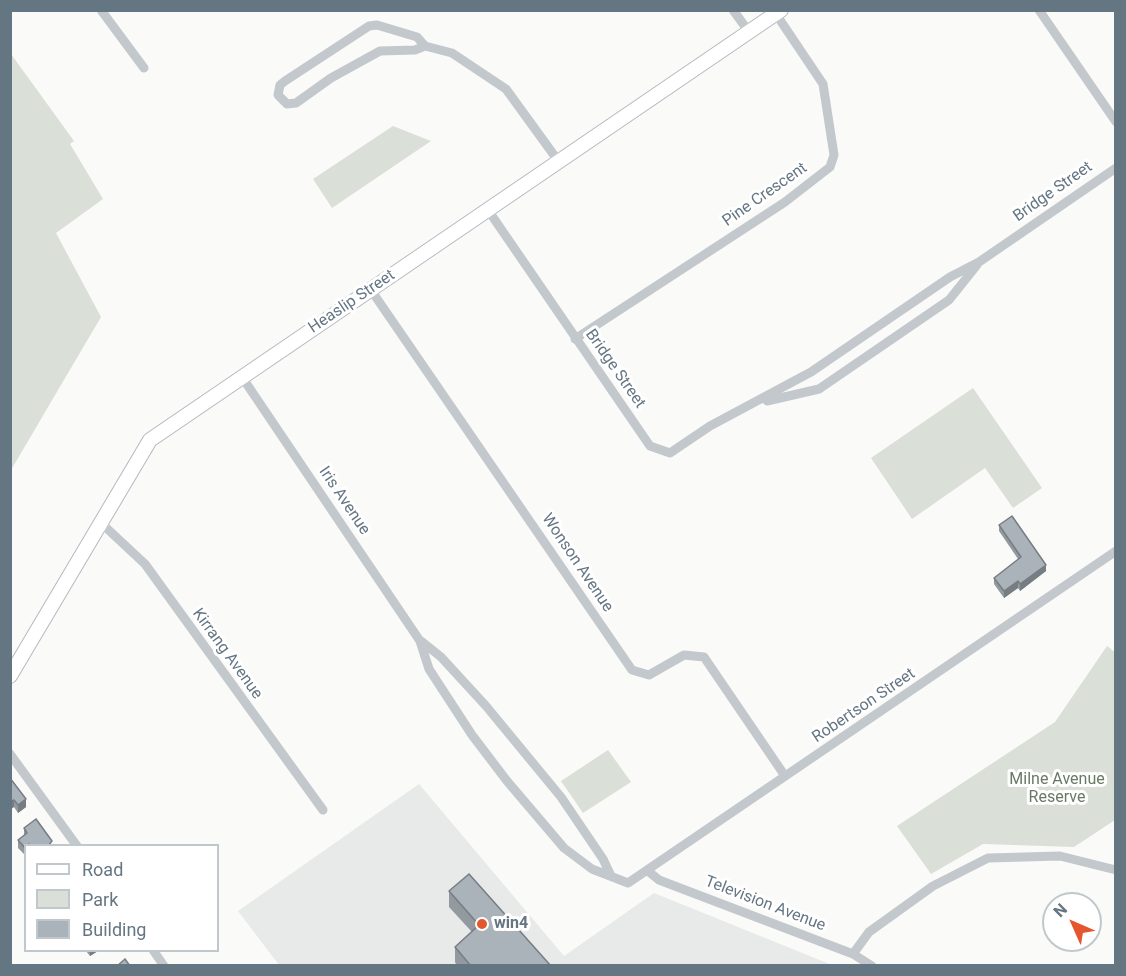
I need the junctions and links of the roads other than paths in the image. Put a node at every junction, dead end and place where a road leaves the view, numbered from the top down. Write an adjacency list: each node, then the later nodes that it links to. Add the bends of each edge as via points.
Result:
1 (101, 10): 7 (street)
2 (733, 10): 5 (street)
3 (1039, 10): 8 (street)
4 (778, 12): 5 (street, Heaslip Street); 14 (street, Pine Crescent, via 823,84 834,155 830,167 785,202)
5 (749, 32): 9 (street, Heaslip Street)
6 (424, 46): 6 (street, via 366,56 297,103 287,104 278,95 285,81 369,26 417,37); 9 (street, via 452,52 506,89)
7 (144, 68)
8 (1116, 122)
9 (559, 162): 11 (street, Heaslip Street)
10 (1116, 168): 12 (street, Bridge Street)
11 (488, 210): 13 (street, Heaslip Street); 14 (street, Bridge Street)
12 (979, 262): 16 (street, Bridge Street); 16 (street, Bridge Street, via 949,300 819,389)
13 (371, 290): 15 (street, Heaslip Street); 22 (street, Wonson Avenue, via 632,670 649,675 684,655 704,657)
14 (575, 339): 16 (street, Bridge Street, via 650,446 670,453 710,426)
15 (242, 377): 17 (street, Heaslip Street, via 150,440); 19 (street, Iris Avenue)
16 (756, 404)
17 (100, 522): 20 (street, Heaslip Street); 23 (street, Kirrang Avenue, via 145,564)
18 (1116, 551): 22 (street, Robertson Street)
19 (420, 641): 27 (street, Iris Avenue, via 441,657 486,706 561,797 603,859); 27 (street, Iris Avenue, via 429,669 507,782 564,848 592,869)
20 (10, 675)
21 (10, 754): 24 (street)
22 (785, 776): 26 (street, Robertson Street)
23 (323, 810)
24 (76, 844)
25 (1116, 870): 30 (street, via 1060,856 988,858 933,886 869,932)
26 (648, 871): 28 (street, Robertson Street); 30 (street, Television Avenue, via 659,880)
27 (610, 876): 28 (street, Iris Avenue)
28 (628, 883)
29 (154, 952): 31 (street)
30 (853, 954): 32 (street, Television Avenue)
31 (164, 966)
32 (872, 966)

